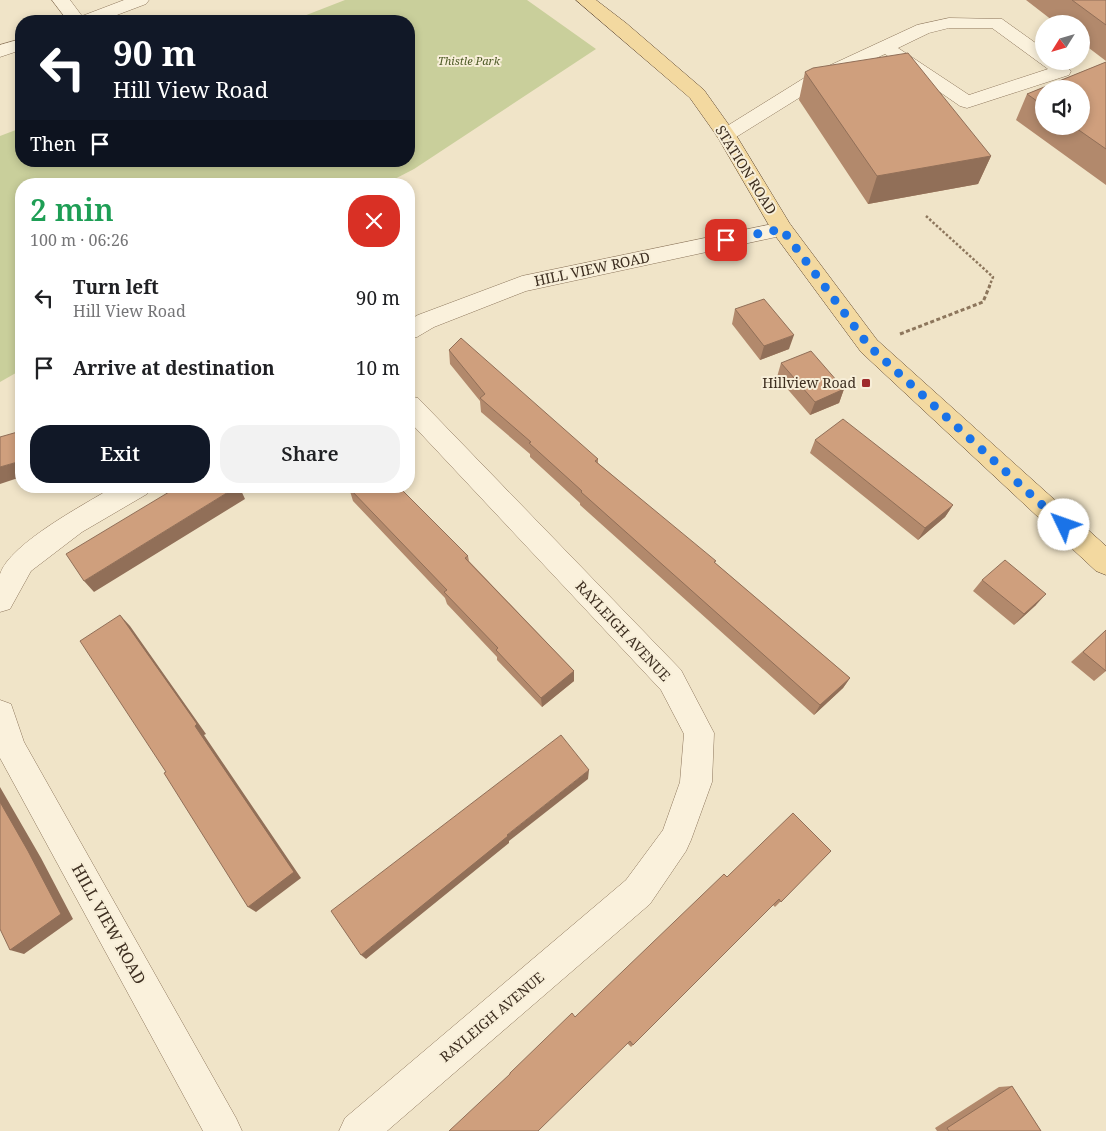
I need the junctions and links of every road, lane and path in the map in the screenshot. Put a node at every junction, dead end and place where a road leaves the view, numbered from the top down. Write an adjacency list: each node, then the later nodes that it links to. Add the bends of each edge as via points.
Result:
1 (61, 0): 4 (street)
2 (140, 0): 5 (street)
3 (585, 0): 11 (main road, STATION ROAD, via 697,94)
4 (73, 15)
5 (101, 15)
6 (15, 46): 8 (street)
7 (884, 46): 9 (street, via 923,29 950,23 996,22); 10 (street, via 967,102); 11 (street, via 816,79)
8 (0, 51)
9 (1035, 51)
10 (1061, 70)
11 (726, 135): 13 (main road, STATION ROAD)
12 (926, 216): 15 (path, via 993,277 982,302)
13 (782, 229): 14 (street, HILL VIEW ROAD, via 522,284); 15 (main road, STATION ROAD)
14 (415, 327)
15 (869, 346): 18 (main road, STATION ROAD)
16 (415, 411): 22 (street, RAYLEIGH AVENUE, via 671,680 699,733 696,782 675,840 638,892)
17 (126, 493): 19 (street, via 73,524 21,563)
18 (1106, 563)
19 (0, 600)
20 (0, 714): 21 (street, HILL VIEW ROAD, via 12,748)
21 (223, 1131)
22 (358, 1131)

